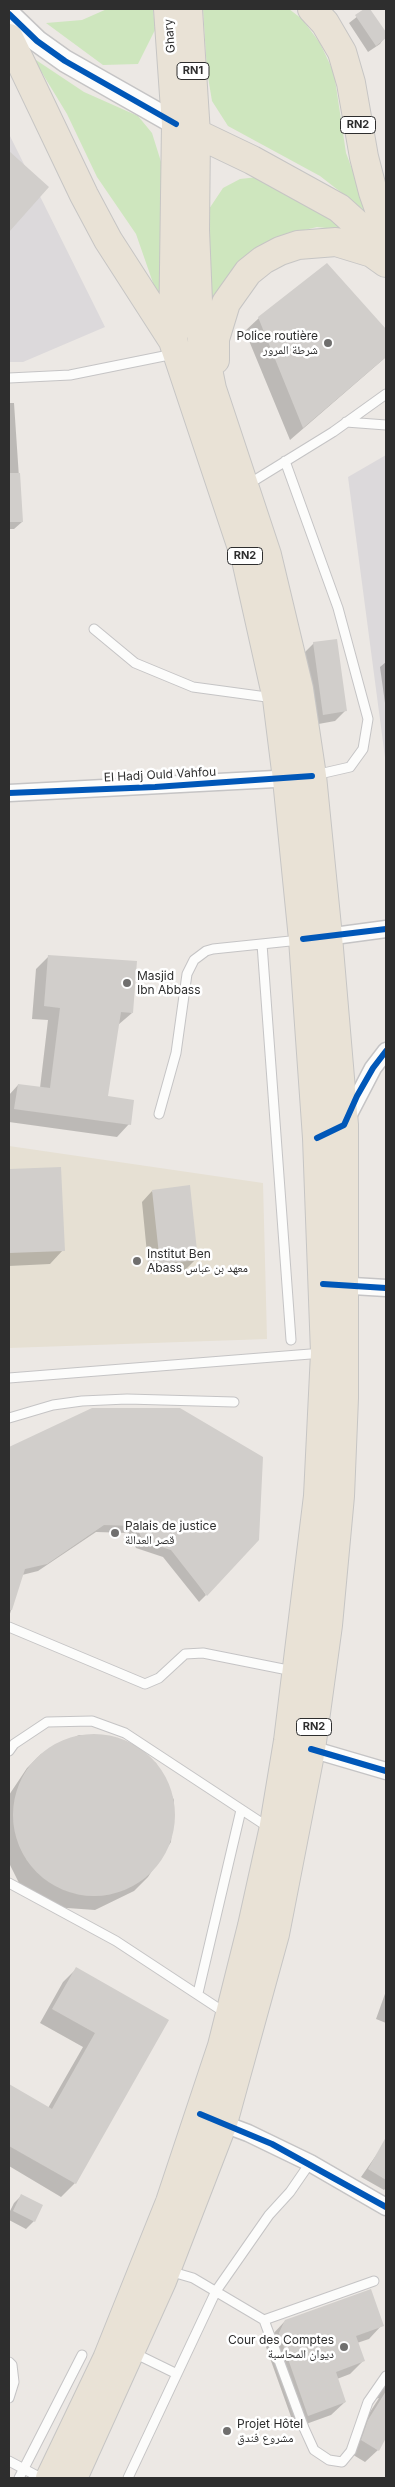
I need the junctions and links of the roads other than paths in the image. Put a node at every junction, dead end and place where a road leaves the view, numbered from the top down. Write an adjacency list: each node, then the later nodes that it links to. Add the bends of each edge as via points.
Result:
1 (168, 9): 6 (highway, Ghary / RN1)
2 (188, 9): 6 (highway, Ghary / RN1)
3 (312, 9): 7 (highway, RN2, via 325,23 342,52 366,166)
4 (9, 14): 6 (street, via 64,61)
5 (9, 38): 10 (highway, via 108,240)
6 (186, 129): 8 (highway, via 259,163 339,208 369,235); 10 (highway, RN2); 12 (highway, RN2, via 199,325)
7 (386, 228)
8 (386, 256)
9 (386, 263): 12 (highway, via 372,253 336,242 298,245 263,260 236,286 219,320)
10 (175, 347): 11 (lane, via 70,375); 17 (highway, RN2)
11 (9, 378)
12 (212, 389): 17 (highway, RN2)
13 (386, 394): 14 (lane)
14 (346, 422): 15 (lane); 16 (lane)
15 (386, 425)
16 (285, 461): 17 (lane); 20 (lane, via 338,608 368,719 364,749 350,767)
17 (234, 493): 19 (highway, RN2); 20 (highway, RN2, via 266,555 297,680)
18 (94, 629): 19 (lane, via 136,663 193,687)
19 (277, 699): 20 (highway, RN2)
20 (300, 777): 21 (street, El Hadj Ould Vahfou); 23 (highway, RN2)
21 (9, 793)
22 (386, 928): 23 (street)
23 (316, 938): 24 (lane); 27 (highway, RN2); 28 (highway, RN2)
24 (262, 944): 26 (lane, via 206,951 194,960 190,967 176,1053); 31 (lane)
25 (386, 1051): 27 (street, via 357,1096)
26 (159, 1114)
27 (344, 1125): 28 (street); 29 (highway, RN2)
28 (317, 1138): 29 (highway, RN2)
29 (334, 1285): 30 (street); 32 (highway, RN2)
30 (386, 1288)
31 (291, 1340)
32 (334, 1354): 33 (lane); 37 (highway, RN2); 38 (highway, RN2, via 340,1496 328,1625)
33 (9, 1378)
34 (234, 1402): 35 (lane, via 82,1401)
35 (9, 1418)
36 (9, 1627): 37 (lane, via 145,1684 159,1678 185,1654 212,1654)
37 (296, 1672): 42 (highway, RN2)
38 (311, 1748): 40 (street); 46 (highway, RN2, via 275,1934)
39 (9, 1751): 41 (lane, via 46,1722 92,1721 125,1733)
40 (386, 1771)
41 (242, 1810): 42 (lane); 44 (lane)
42 (273, 1831): 45 (highway, RN2)
43 (9, 1883): 44 (lane, via 116,1941)
44 (198, 1993): 45 (lane)
45 (230, 2015): 46 (highway, RN2)
46 (212, 2119): 47 (street); 49 (highway, RN2); 63 (highway, RN2, via 170,2202 111,2351)
47 (310, 2163): 48 (street); 51 (lane)
48 (386, 2207)
49 (166, 2270): 51 (lane, via 192,2278); 53 (highway, RN2)
50 (374, 2281): 52 (lane)
51 (216, 2291): 52 (lane); 56 (lane)
52 (264, 2320): 57 (lane, via 314,2450 329,2460 342,2462 351,2451 368,2402)
53 (131, 2352): 56 (lane); 64 (highway, RN2)
54 (82, 2355): 60 (lane)
55 (9, 2362): 58 (lane, via 14,2382)
56 (177, 2374): 65 (lane)
57 (386, 2376)
58 (9, 2398)
59 (9, 2461): 60 (lane)
60 (24, 2470): 61 (lane); 62 (lane)
61 (19, 2478)
62 (41, 2478)
63 (50, 2478)
64 (73, 2478)
65 (128, 2478)

